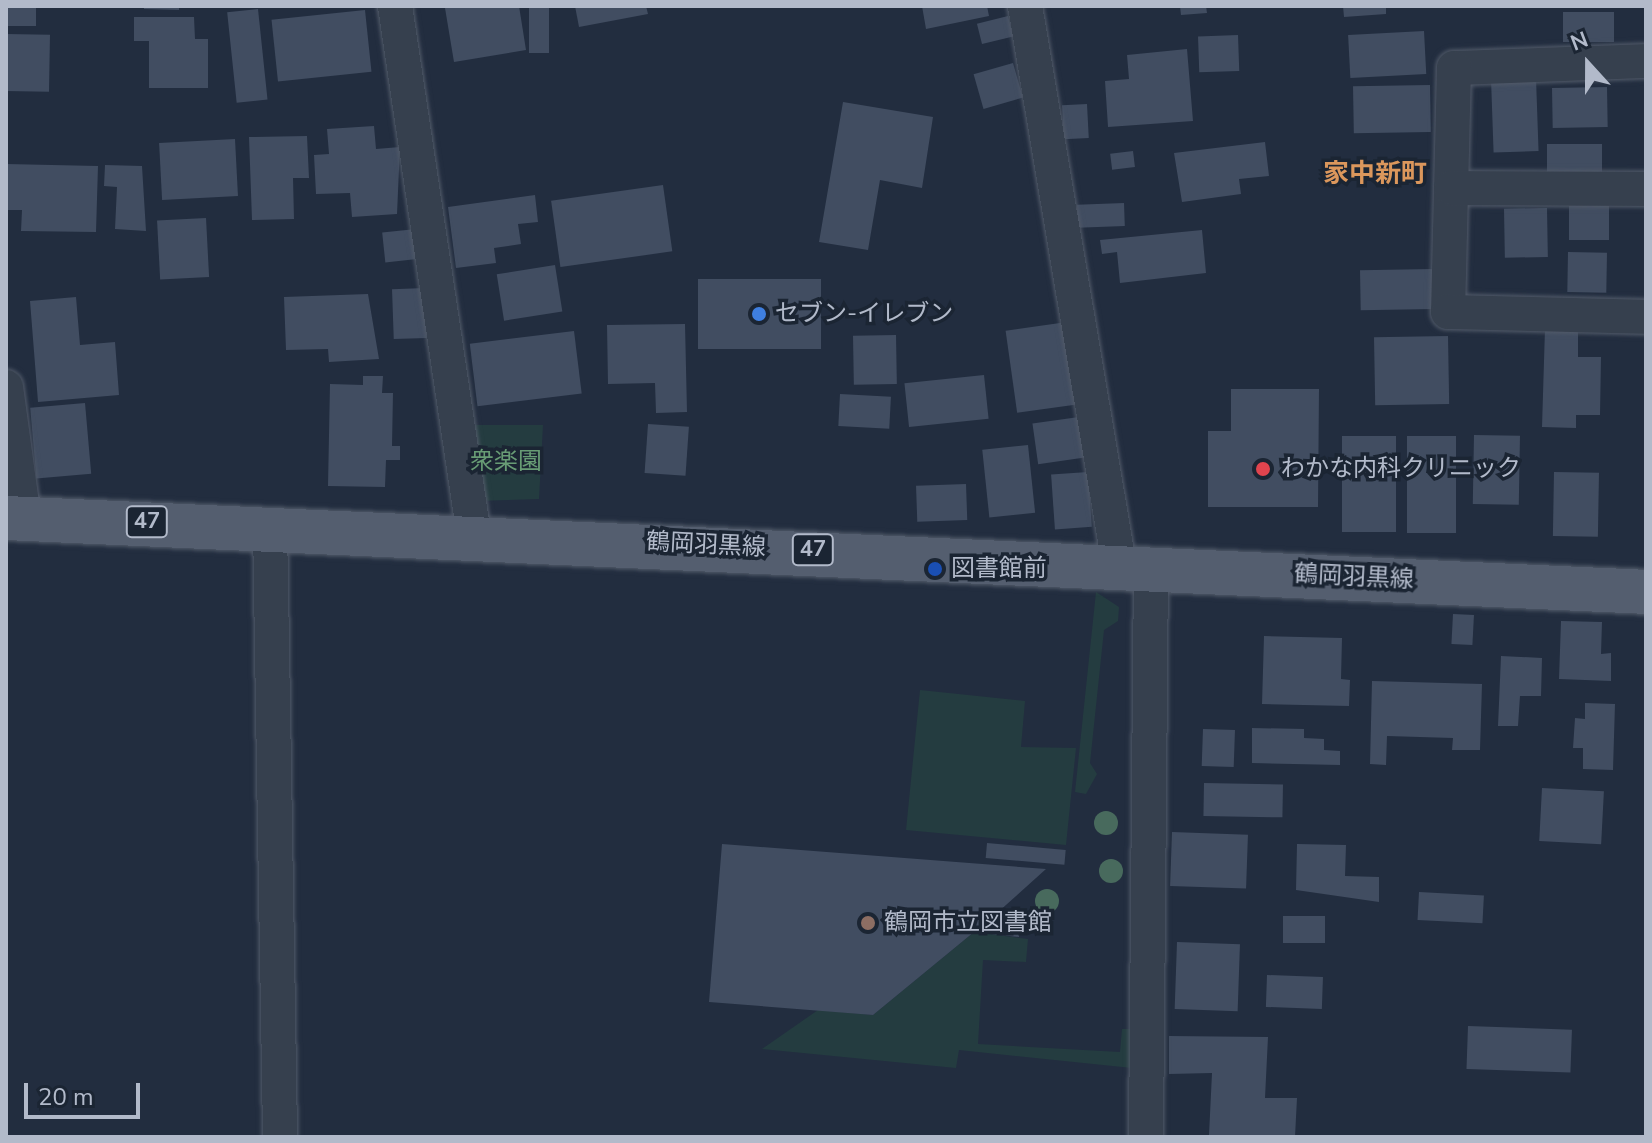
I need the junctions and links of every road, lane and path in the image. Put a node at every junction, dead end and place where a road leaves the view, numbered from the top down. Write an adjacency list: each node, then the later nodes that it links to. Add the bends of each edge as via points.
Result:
1 (395, 6): 10 (street)
2 (1025, 6): 11 (street)
3 (1646, 61): 4 (street, via 1454,68)
4 (1451, 188): 5 (street); 6 (street, via 1448,312)
5 (1646, 189)
6 (1646, 317)
7 (6, 387): 8 (street)
8 (15, 518): 9 (main road, 鶴岡羽黒線 / 47)
9 (270, 525): 10 (main road, 鶴岡羽黒線 / 47); 13 (street)
10 (474, 535): 11 (main road, 鶴岡羽黒線 / 47)
11 (1135, 565): 12 (main road, 鶴岡羽黒線 / 47); 14 (street)
12 (1646, 592)
13 (280, 1137)
14 (1146, 1137)

